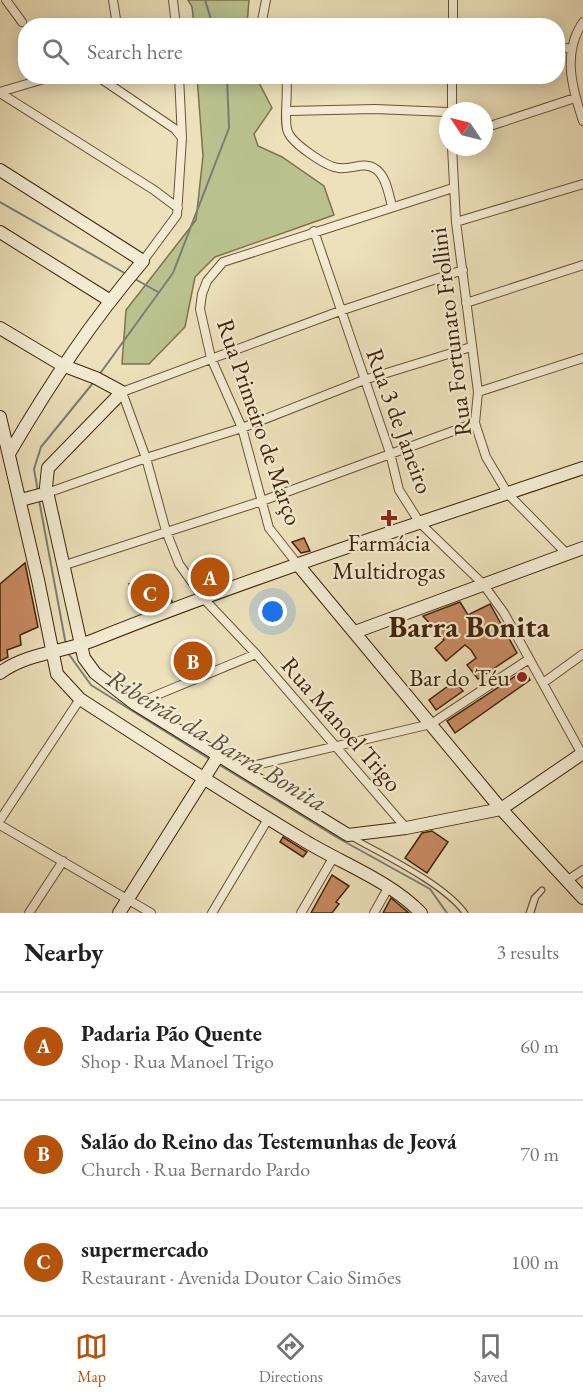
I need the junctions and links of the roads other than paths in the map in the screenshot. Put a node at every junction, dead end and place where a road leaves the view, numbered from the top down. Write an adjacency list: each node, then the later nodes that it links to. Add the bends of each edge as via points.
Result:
1 (6, 0): 6 (street)
2 (113, 0): 7 (street)
3 (173, 0): 8 (street)
4 (266, 0): 9 (street)
5 (453, 0): 10 (street)
6 (19, 18)
7 (117, 18)
8 (175, 18)
9 (263, 18)
10 (455, 18)
11 (583, 22): 13 (street)
12 (565, 48): 13 (street)
13 (570, 49): 20 (street)
14 (29, 84): 19 (street)
15 (109, 84): 26 (street, via 175,129)
16 (179, 84): 26 (street)
17 (286, 84): 22 (street)
18 (452, 84): 21 (street)
19 (0, 93): 32 (street)
20 (575, 98): 24 (street); 25 (street)
21 (451, 102)
22 (288, 111): 23 (street); 31 (street, via 288,134 324,163 339,168 374,168 383,178)
23 (439, 112)
24 (583, 121)
25 (493, 125)
26 (182, 138): 32 (street)
27 (452, 156): 30 (street, Rua Fortunato Frollini)
28 (0, 170): 36 (street)
29 (583, 184): 33 (street)
30 (453, 188): 31 (street); 33 (street, Rua Fortunato Frollini)
31 (392, 206): 34 (street)
32 (178, 208): 36 (street, via 170,226)
33 (456, 222): 38 (street, Rua Fortunato Frollini)
34 (314, 231): 41 (street, Rua 3 de Janeiro); 44 (street, Rua Primeiro de Março, via 223,262 207,281 200,309)
35 (0, 232): 39 (street)
36 (143, 261): 39 (street)
37 (583, 265): 40 (street)
38 (463, 270): 40 (street, Rua Fortunato Frollini); 41 (street)
39 (109, 300): 46 (street)
40 (466, 303): 43 (street, Rua Fortunato Frollini)
41 (340, 311): 44 (street); 47 (street, Rua 3 de Janeiro)
42 (0, 328): 46 (street)
43 (471, 347): 47 (street); 49 (street, Rua Fortunato Frollini)
44 (211, 358): 48 (street); 52 (street, Rua Primeiro de Março)
45 (583, 358): 49 (street)
46 (62, 365): 48 (street); 53 (street)
47 (364, 380): 52 (street); 54 (street, Rua 3 de Janeiro)
48 (116, 389): 55 (street, Rua Manoel Trigo); 57 (street, via 48,468)
49 (478, 392): 51 (street, Rua Fortunato Frollini)
50 (0, 417): 53 (street)
51 (475, 423): 54 (street); 58 (street, Rua Fortunato Frollini, via 486,457)
52 (242, 428): 55 (street); 60 (street, Rua Primeiro de Março)
53 (10, 452): 59 (street)
54 (390, 453): 60 (street); 61 (street, Rua 3 de Janeiro, via 399,490)
55 (146, 458): 57 (street); 62 (street, Rua Manoel Trigo)
56 (583, 468): 58 (street)
57 (44, 494): 59 (street); 65 (street)
58 (508, 494): 61 (street); 64 (street, Rua Fortunato Frollini)
59 (22, 500): 71 (street)
60 (262, 501): 62 (street); 66 (street, Rua Primeiro de Março, via 269,528)
61 (420, 524): 66 (street); 67 (street, Rua 3 de Janeiro)
62 (165, 531): 65 (street); 68 (street, Rua Manoel Trigo, via 179,564)
63 (583, 548): 64 (street)
64 (567, 554): 67 (street)
65 (65, 565): 70 (street)
66 (298, 566): 68 (street); 69 (street, Rua Primeiro de Março)
67 (483, 584): 69 (street); 74 (street, Rua 3 de Janeiro)
68 (204, 599): 70 (street); 72 (street, Rua Manoel Trigo)
69 (355, 632): 79 (street, Rua Primeiro de Março)
70 (81, 645): 71 (street); 78 (street, via 84,658 95,673)
71 (60, 651): 75 (street, via 18,663); 77 (street, via 57,674)
72 (256, 654): 78 (street); 80 (street, Rua Manoel Trigo)
73 (583, 654): 76 (street)
74 (529, 659): 76 (street, Rua 3 de Janeiro); 79 (street)
75 (0, 673)
76 (543, 683): 81 (street, Rua 3 de Janeiro)
77 (80, 699): 85 (street); 89 (street)
78 (135, 704): 82 (street)
79 (431, 724): 80 (street); 87 (street, Rua Primeiro de Março)
80 (337, 746): 83 (street); 91 (street, Rua Manoel Trigo)
81 (583, 754): 87 (street)
82 (216, 759): 84 (street); 85 (street)
83 (263, 764): 84 (street); 86 (street)
84 (239, 769): 86 (street)
85 (205, 776): 88 (street); 99 (street)
86 (259, 782): 92 (street)
87 (501, 809): 91 (street); 96 (street, Rua Primeiro de Março)
88 (268, 819): 93 (street); 103 (street)
89 (0, 820)
90 (0, 825): 94 (street)
91 (406, 828): 92 (street)
92 (348, 835): 107 (lane, via 442,891)
93 (333, 858): 97 (street); 104 (street)
94 (63, 861): 99 (street); 100 (street)
95 (583, 870): 96 (street)
96 (568, 880): 98 (street, Rua Primeiro de Março)
97 (388, 888): 105 (street); 106 (street, via 407,898)
98 (583, 898)
99 (128, 899): 101 (street); 102 (street)
100 (29, 913)
101 (119, 913)
102 (151, 913)
103 (212, 913)
104 (301, 913)
105 (374, 913)
106 (421, 913)
107 (465, 913)

